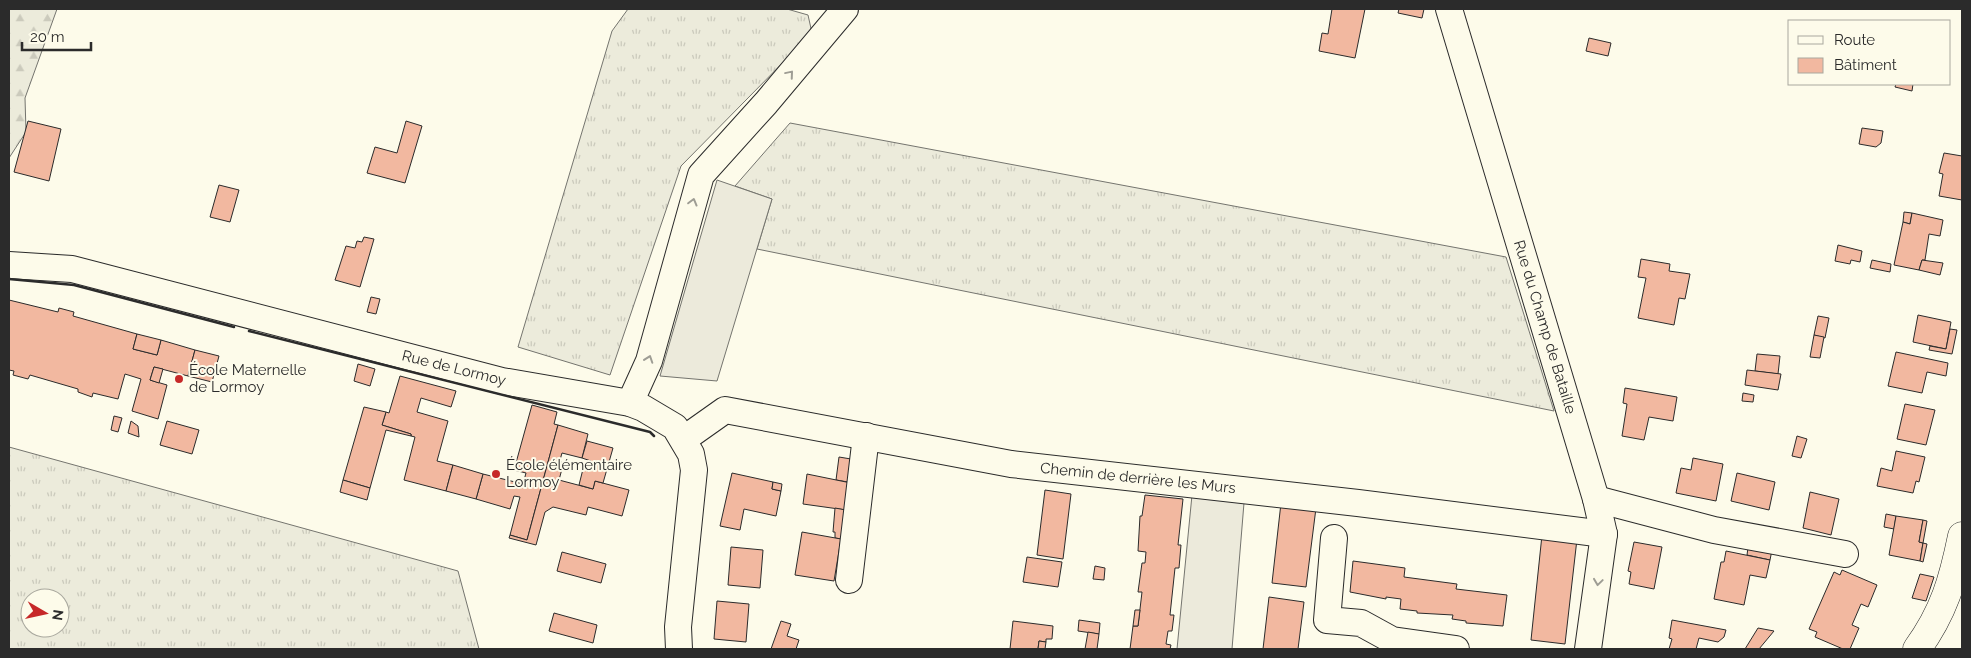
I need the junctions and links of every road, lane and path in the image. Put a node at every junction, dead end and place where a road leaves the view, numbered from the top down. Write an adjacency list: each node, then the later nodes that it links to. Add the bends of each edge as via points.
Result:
1 (844, 9): 4 (street, one-way to 1, via 649,361 700,175 766,103)
2 (1449, 9): 7 (street, Rue du Champ de Bataille)
3 (9, 265): 4 (street, Rue de Lormoy, via 72,269 502,381)
4 (630, 403): 6 (street, Rue de Lormoy, via 675,427)
5 (866, 436): 6 (street, Chemin de derrière les Murs, via 725,410); 8 (street, Chemin de derrière les Murs, via 1011,464); 12 (street)
6 (684, 439): 13 (street, Rue de Lormoy, via 691,454 693,484 678,626)
7 (1596, 499): 8 (street, Rue du Champ de Bataille); 11 (street, via 1714,530)
8 (1604, 534): 15 (street, Rue du Champ de Bataille, one-way to 15)
9 (1962, 536): 16 (main road, via 1954,577 1943,608)
10 (1334, 538): 14 (street, via 1327,620 1361,623 1392,640)
11 (1846, 554)
12 (849, 580)
13 (679, 649)
14 (1456, 649)
15 (1588, 649)
16 (1917, 649)

